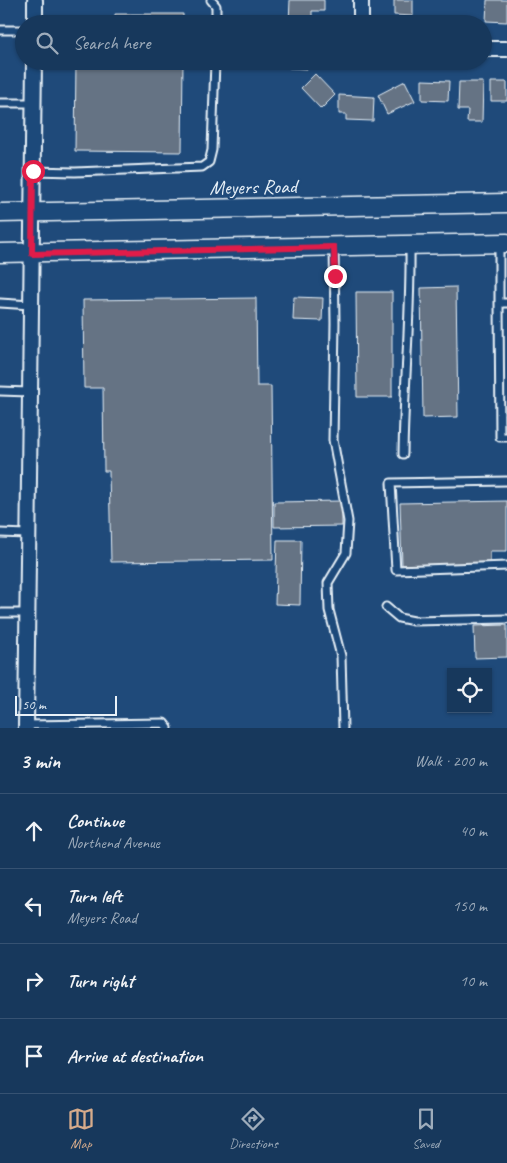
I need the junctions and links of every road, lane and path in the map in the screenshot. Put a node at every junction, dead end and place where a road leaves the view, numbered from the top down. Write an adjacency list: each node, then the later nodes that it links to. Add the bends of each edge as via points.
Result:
1 (36, 0): 4 (street)
2 (211, 0): 5 (lane, via 216,6)
3 (362, 0): 6 (street)
4 (35, 15)
5 (216, 15)
6 (361, 15)
7 (0, 30): 8 (lane)
8 (15, 30)
9 (492, 49): 10 (street)
10 (507, 50)
11 (34, 70): 14 (street)
12 (215, 70): 15 (lane, via 212,150 209,162 202,167)
13 (0, 103): 14 (lane)
14 (33, 103): 15 (street)
15 (33, 171): 18 (street)
16 (507, 203): 18 (street, Meyers Road)
17 (0, 213): 18 (street, Meyers Road)
18 (32, 213): 23 (street)
19 (503, 243): 20 (street); 24 (lane)
20 (410, 246): 21 (street); 30 (lane)
21 (334, 247): 23 (street); 41 (lane, via 333,440 348,521 346,553 328,582 329,610 341,656)
22 (0, 253): 23 (street)
23 (32, 254): 26 (street)
24 (503, 303): 29 (lane, via 500,437)
25 (0, 304): 26 (lane)
26 (31, 305): 28 (street)
27 (0, 391): 28 (lane)
28 (30, 392): 33 (street)
29 (507, 437)
30 (402, 454)
31 (507, 481): 34 (lane, via 391,483 396,570)
32 (0, 533): 33 (lane)
33 (28, 534): 37 (street)
34 (507, 566)
35 (386, 607): 38 (lane, via 399,618 414,621)
36 (0, 613): 37 (lane)
37 (27, 613): 39 (street)
38 (507, 619)
39 (26, 727): 40 (lane, via 164,723)
40 (168, 728)
41 (343, 728)

